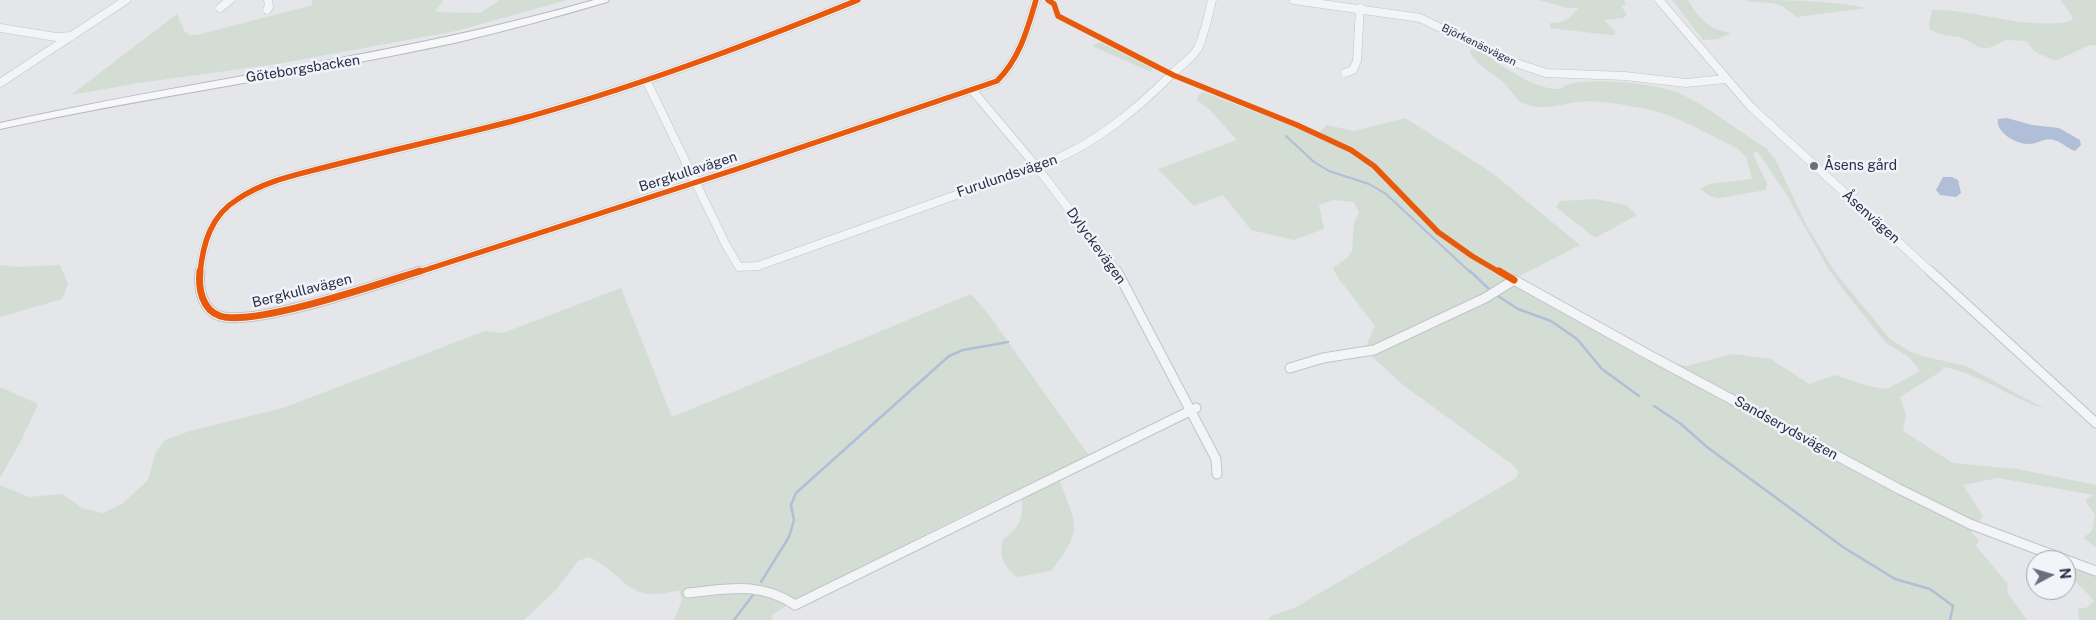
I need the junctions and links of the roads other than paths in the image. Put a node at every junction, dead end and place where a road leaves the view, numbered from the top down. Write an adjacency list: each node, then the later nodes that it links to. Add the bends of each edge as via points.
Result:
1 (126, 0): 15 (street)
2 (230, 0): 11 (street)
3 (268, 0): 13 (street, via 270,6)
4 (590, 0): 21 (highway, Göteborgsbacken, via 394,48 135,92)
5 (604, 0): 22 (highway, Göteborgsbacken, via 428,47 128,98)
6 (858, 0): 18 (street, Bergkullavägen)
7 (1036, 0): 20 (street, Bergkullavägen, via 1020,52 1008,72 997,81)
8 (1212, 0): 23 (street, Furulundsvägen, via 1198,50 1166,82 1081,148)
9 (1294, 0): 12 (street, Björkenäsvägen)
10 (1659, 0): 17 (street, Åsenvägen)
11 (220, 8)
12 (1360, 8): 16 (street, via 1357,62 1353,70); 17 (street, Björkenäsvägen, via 1420,18 1506,60 1546,73 1625,76 1677,83)
13 (267, 10)
14 (0, 28): 15 (street)
15 (72, 36): 19 (street)
16 (1345, 73)
17 (1725, 79): 27 (street, Åsenvägen, via 1779,134)
18 (646, 80): 24 (street); 24 (street, Bergkullavägen, via 511,121 379,152 280,180 251,192 224,206 212,223 204,246 199,281 204,304 217,316 246,318 292,309 406,277)
19 (0, 83)
20 (972, 90): 23 (street, Dylyckevägen); 24 (street, Bergkullavägen)
21 (0, 121)
22 (0, 126)
23 (1036, 166): 24 (street, Furulundsvägen, via 758,266 739,267); 26 (street, Dylyckevägen, via 1120,274)
24 (696, 182)
25 (1290, 368): 29 (street, Sandserydsvägen, via 1323,358 1374,350 1485,298 1514,280 1899,489 1970,524)
26 (1193, 409): 28 (street, Dylyckevägen, via 1216,459); 32 (street, via 795,605 752,588)
27 (2096, 423)
28 (1217, 474)
29 (2039, 550)
30 (2076, 564): 31 (street, Sandserydsvägen)
31 (2096, 571)
32 (688, 593)

